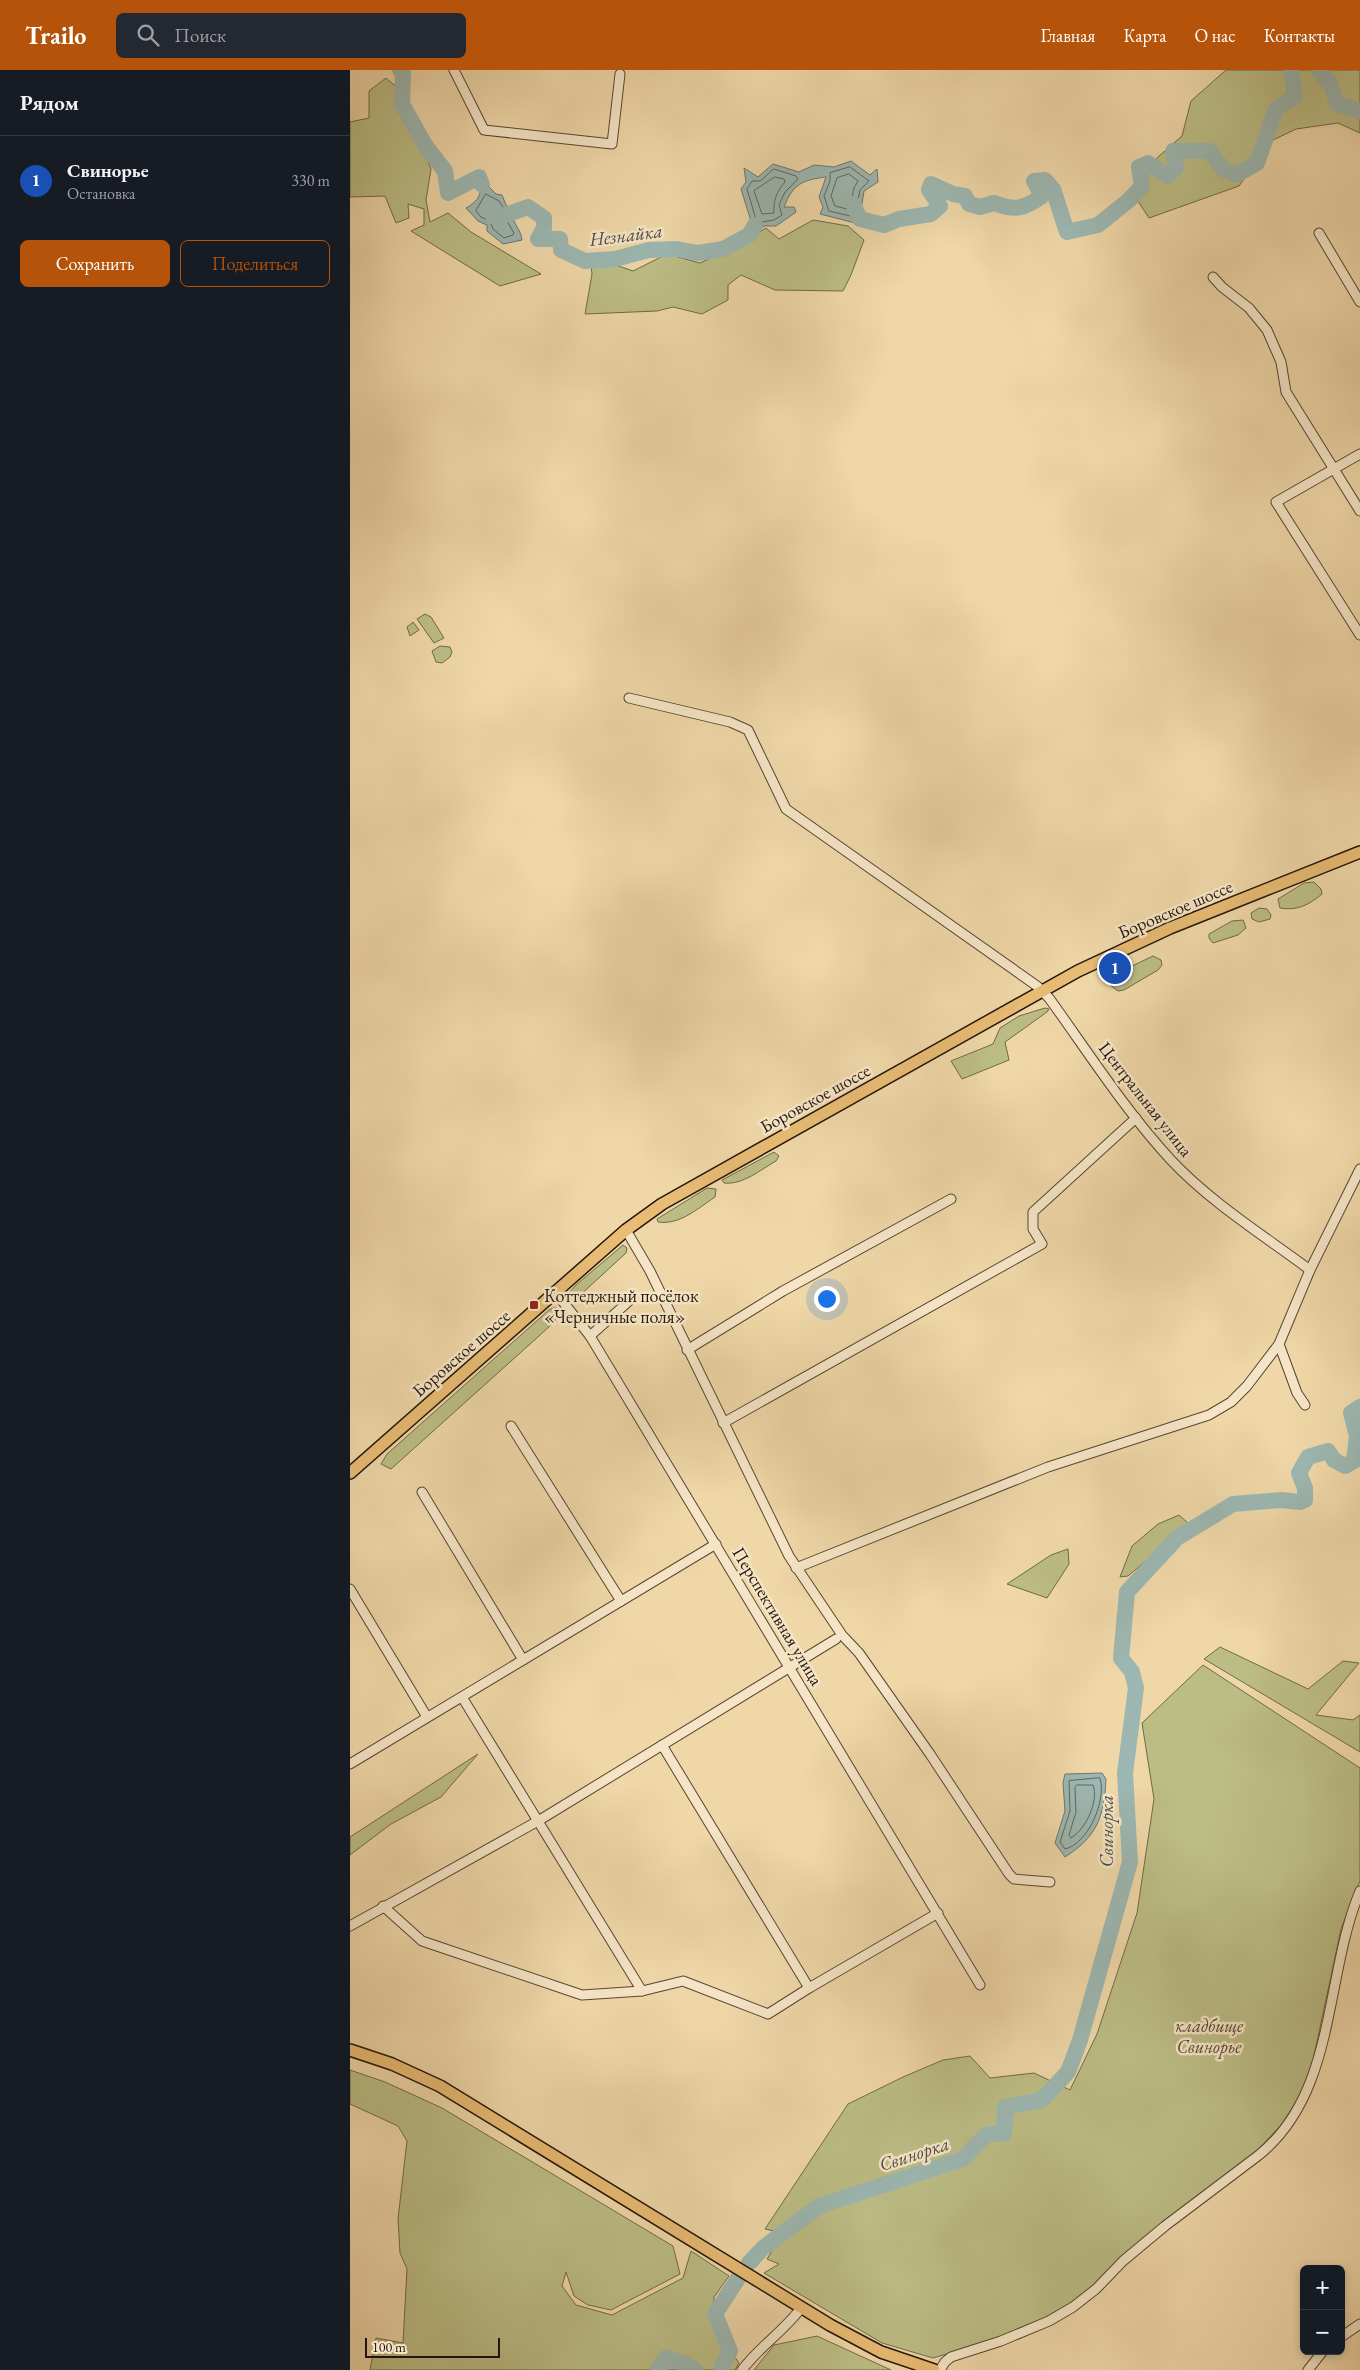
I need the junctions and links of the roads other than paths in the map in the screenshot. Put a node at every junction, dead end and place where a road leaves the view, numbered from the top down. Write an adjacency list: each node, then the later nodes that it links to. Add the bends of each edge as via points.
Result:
1 (454, 70): 2 (street, via 484,130 612,144)
2 (620, 74)
3 (1319, 233): 5 (street)
4 (1213, 277): 7 (street, via 1250,308 1267,330 1281,362 1286,392)
5 (1360, 302)
6 (1360, 454): 7 (street)
7 (1334, 470): 8 (street); 9 (street, via 1276,502)
8 (1360, 511)
9 (1360, 634)
10 (629, 698): 12 (street, Центральная улица, via 730,722 748,730 786,809)
11 (1360, 852): 12 (main road, Боровское шоссе, via 1170,928)
12 (1041, 991): 13 (street, Центральная улица); 16 (main road, Боровское шоссе, via 680,1193)
13 (1136, 1118): 17 (street, Центральная улица, via 1186,1174 1213,1198); 24 (street, via 1033,1212 1033,1229 1042,1244)
14 (1360, 1169): 17 (street)
15 (951, 1199): 22 (street, via 783,1291)
16 (626, 1230): 18 (main road, Боровское шоссе); 22 (street, via 650,1271)
17 (1310, 1270): 21 (street)
18 (556, 1293): 20 (street, Перспективная улица); 26 (main road, Боровское шоссе)
19 (628, 1301): 20 (street)
20 (590, 1336): 28 (street, Перспективная улица)
21 (1279, 1344): 23 (street, via 1297,1393); 29 (street, via 1247,1386 1231,1402 1209,1415 1048,1467)
22 (687, 1350): 24 (street)
23 (1305, 1404)
24 (723, 1423): 29 (street)
25 (511, 1426): 31 (street)
26 (350, 1473)
27 (422, 1492): 33 (street)
28 (716, 1544): 31 (street); 34 (street, Перспективная улица)
29 (796, 1568): 40 (street, via 930,1754 1009,1874 1014,1879)
30 (350, 1589): 36 (street)
31 (621, 1601): 33 (street)
32 (836, 1639): 34 (street)
33 (523, 1660): 35 (street)
34 (790, 1667): 37 (street); 43 (street, Перспективная улица)
35 (462, 1697): 36 (street); 39 (street)
36 (428, 1717): 38 (street)
37 (662, 1746): 39 (street); 46 (street)
38 (350, 1764)
39 (538, 1821): 42 (street); 47 (street)
40 (1050, 1882)
41 (1360, 1891): 55 (street, via 1347,1926 1316,2070 1302,2102 1277,2139 1140,2246 1079,2303 1049,2321 1001,2342 951,2357)
42 (383, 1906): 44 (street); 47 (street, via 422,1941 582,1995)
43 (938, 1913): 45 (street, Перспективная улица); 46 (street)
44 (350, 1926)
45 (980, 1985)
46 (809, 1988): 47 (street, via 768,2014 682,1981)
47 (642, 1991)
48 (350, 2050): 49 (main road, via 392,2064 440,2086)
49 (801, 2308): 53 (street); 54 (main road, via 873,2348)
50 (1360, 2324): 51 (street)
51 (1345, 2334)
52 (1321, 2355): 56 (street)
53 (742, 2370)
54 (934, 2370)
55 (940, 2370)
56 (1308, 2370)

